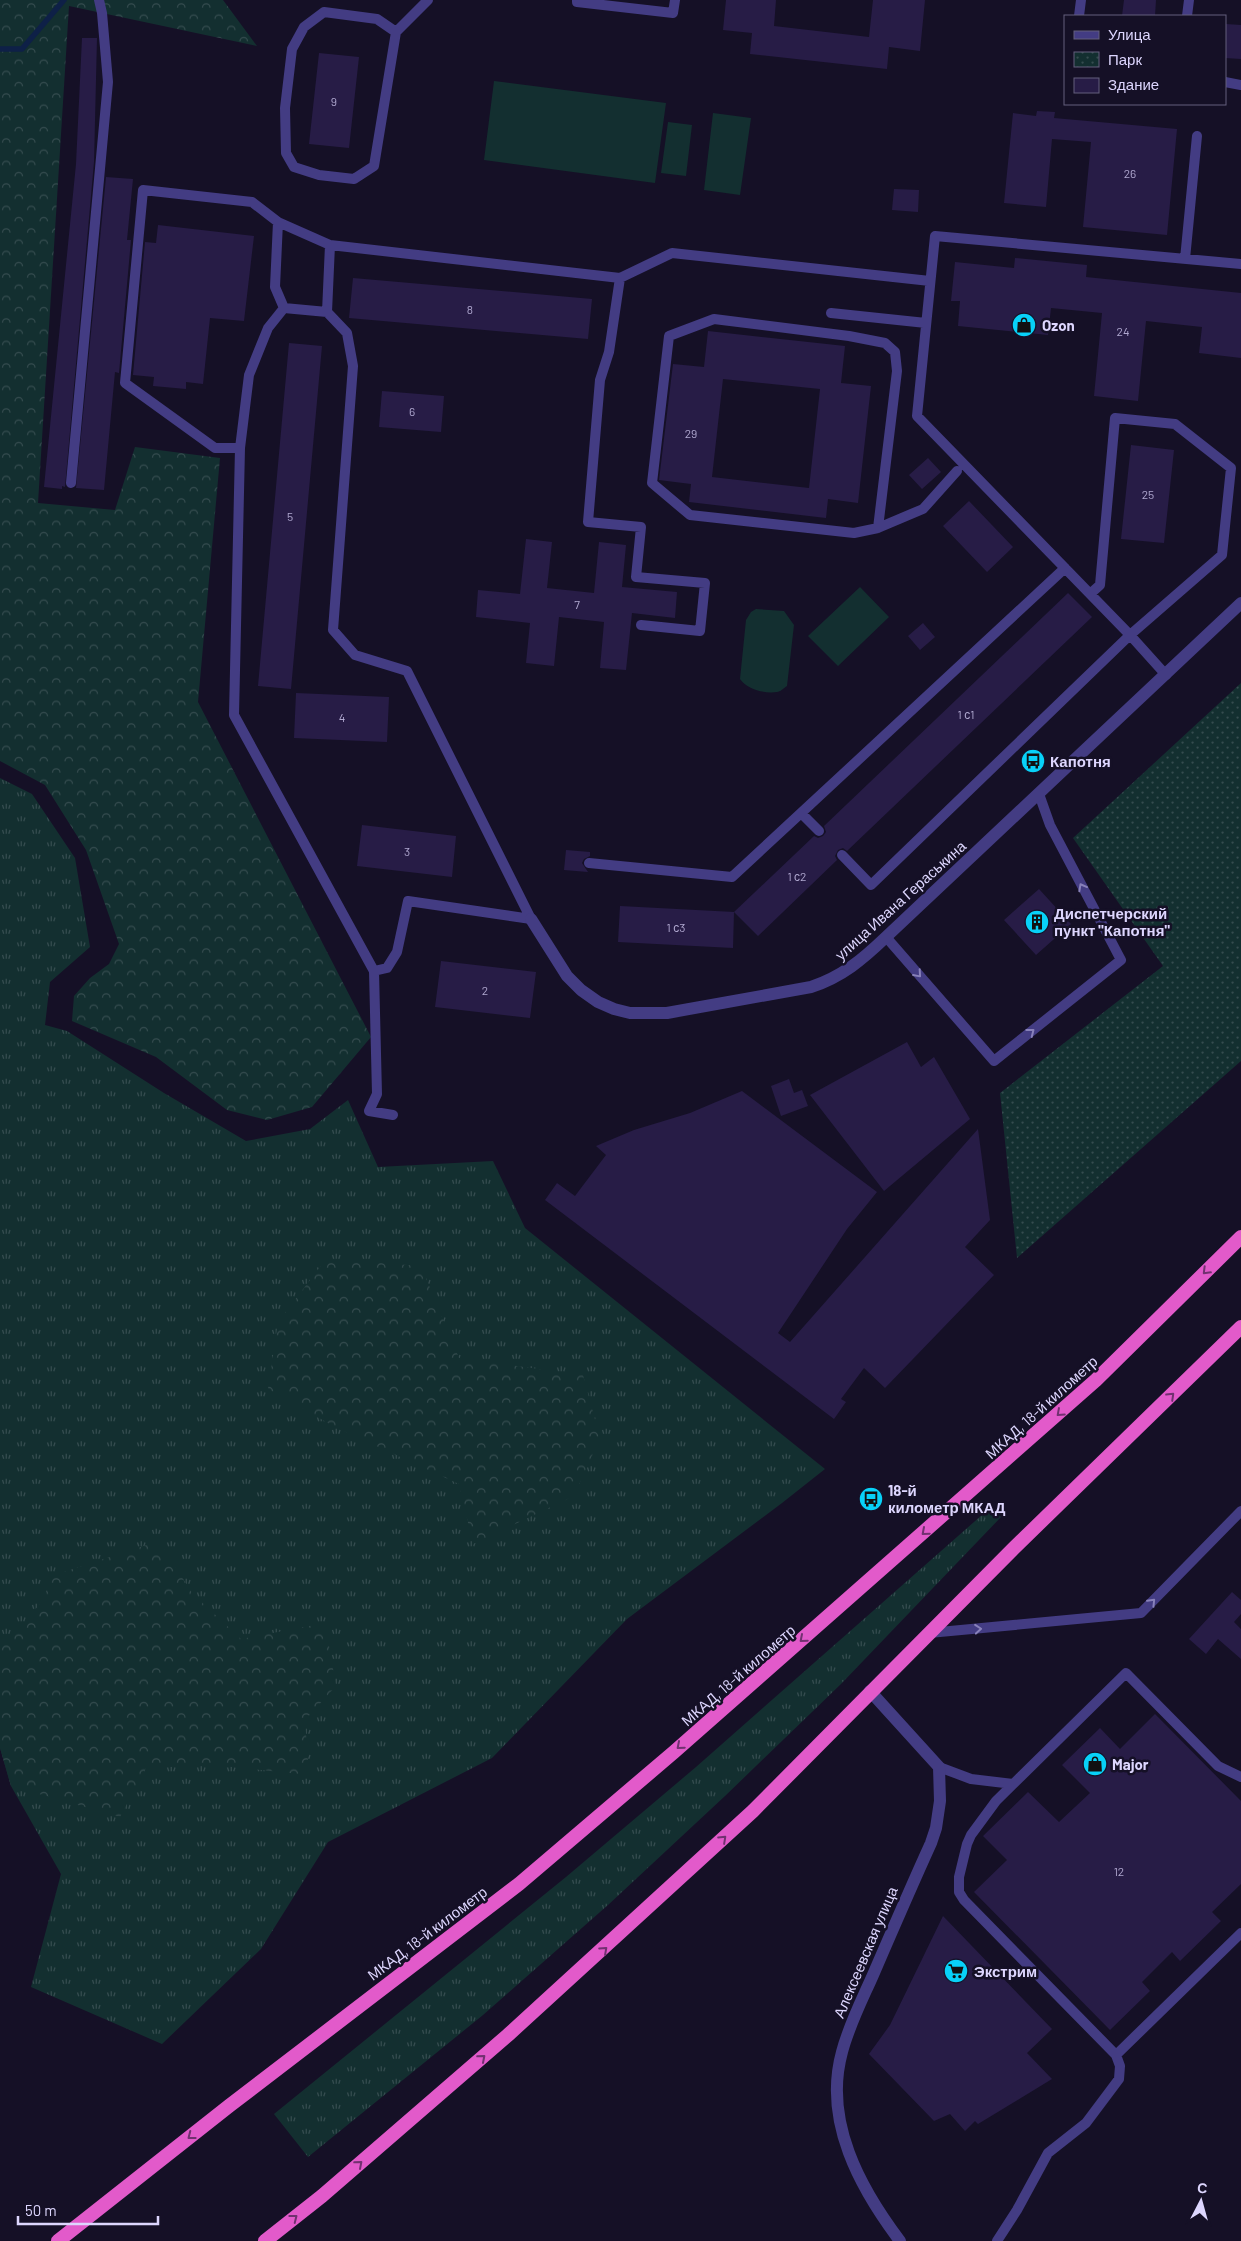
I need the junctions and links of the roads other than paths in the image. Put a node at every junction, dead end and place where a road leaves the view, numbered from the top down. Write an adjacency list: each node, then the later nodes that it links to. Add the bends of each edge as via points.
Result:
1 (99, 0): 25 (lane, via 108,82)
2 (428, 0): 9 (lane)
3 (577, 0): 4 (lane, via 673,13)
4 (675, 0)
5 (1081, 0): 7 (lane)
6 (1189, 0): 8 (lane)
7 (1079, 15)
8 (1187, 15)
9 (396, 32): 9 (lane, via 374,166 354,179 319,175 294,167 286,153 284,108 292,49 304,27 324,12 377,19)
10 (1226, 82): 11 (lane)
11 (1241, 85)
12 (1197, 136): 15 (lane)
13 (278, 222): 14 (lane); 19 (lane, via 275,287); 23 (lane, via 252,202 143,190 125,383 214,448)
14 (330, 245): 17 (lane); 20 (lane)
15 (1185, 259): 16 (lane); 18 (lane, via 935,236)
16 (1241, 264)
17 (620, 278): 18 (lane, via 672,253); 30 (lane, via 609,352 600,380 588,522 640,527 636,577 705,583 700,631)
18 (930, 281): 22 (lane)
19 (284, 308): 20 (lane); 23 (lane, via 268,328 249,375)
20 (327, 312): 38 (lane, via 347,333 353,366 333,630 355,655 407,670)
21 (830, 313): 22 (lane)
22 (926, 323): 27 (lane, via 917,416)
23 (240, 448): 40 (lane, via 234,715)
24 (957, 471): 26 (lane, via 923,509)
25 (71, 483)
26 (878, 528): 26 (lane, via 854,533 690,515 652,483 669,336 714,319 850,336 884,343 895,352 897,371)
27 (1065, 568): 28 (lane); 34 (lane)
28 (1090, 594): 31 (lane); 31 (lane, via 1100,585 1115,418 1175,424 1231,468 1222,555)
29 (1241, 603): 32 (street, улица Ивана Гераськина)
30 (641, 625)
31 (1130, 635): 32 (lane); 36 (lane, via 871,885)
32 (1166, 675): 33 (street, улица Ивана Гераськина)
33 (1039, 794): 39 (street, улица Ивана Гераськина); 39 (lane, one-way to 33, via 994,1061 1121,960 1050,825)
34 (801, 813): 35 (lane); 37 (lane, via 732,877)
35 (819, 831)
36 (842, 856)
37 (589, 863)
38 (531, 920): 39 (street, улица Ивана Гераськина, via 581,990 614,1009 648,1014 811,987 830,981 860,961); 40 (lane, via 408,901 397,952 387,968)
39 (886, 937)
40 (374, 970): 41 (lane, via 377,1094 369,1111)
41 (393, 1115)
42 (1241, 1237): 52 (highway, МКАД, 18-й километр, one-way to 52, via 1096,1380 674,1752 519,1884)
43 (1241, 1327): 45 (highway, one-way to 43)
44 (1241, 1511): 45 (lane, one-way to 44, via 1141,1613)
45 (929, 1633): 46 (highway)
46 (870, 1691): 47 (street); 53 (highway, one-way to 46, via 322,2196 625,1930 753,1811)
47 (939, 1766): 49 (lane, via 971,1779); 54 (street, Алексеевская улица, via 940,1801 936,1828 854,2018 838,2071 838,2116 852,2161 876,2208)
48 (1241, 1777): 49 (lane, via 1218,1766 1126,1673)
49 (1013, 1784): 51 (lane, via 996,1801 967,1844 959,1892)
50 (1241, 1934): 51 (lane)
51 (1116, 2055): 55 (lane, via 1120,2066 1119,2078 1086,2122 1048,2153)
52 (58, 2241)
53 (265, 2241)
54 (900, 2241)
55 (997, 2241)

